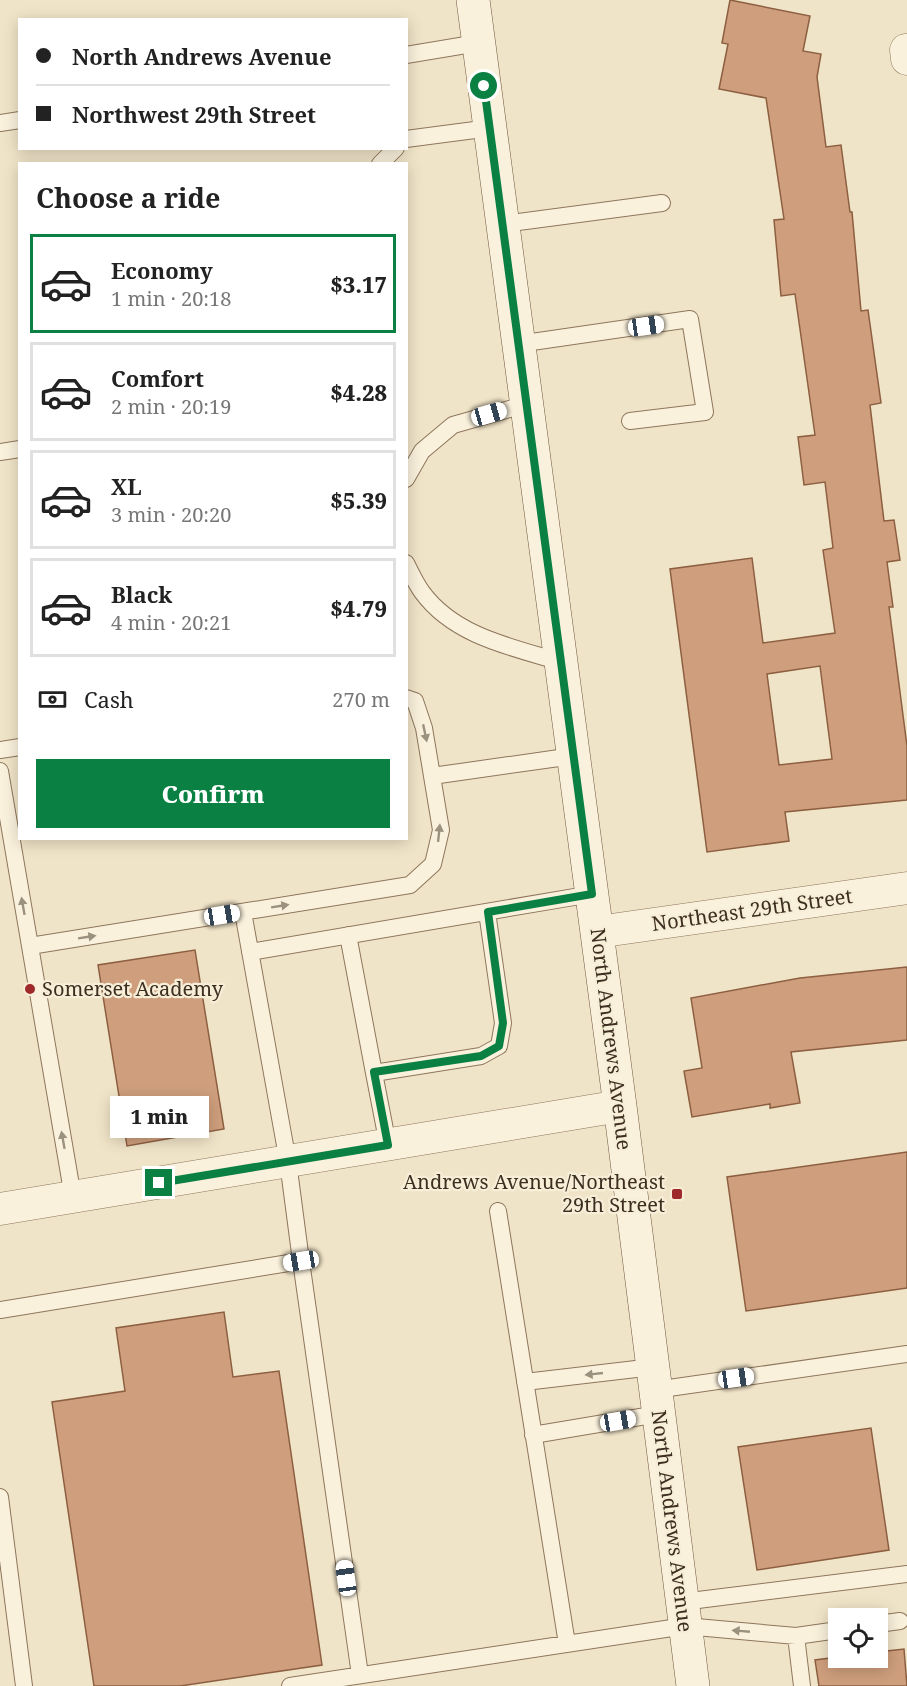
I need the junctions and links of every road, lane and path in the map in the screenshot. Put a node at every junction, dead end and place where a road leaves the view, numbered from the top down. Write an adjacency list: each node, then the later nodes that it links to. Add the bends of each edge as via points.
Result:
1 (472, 0): 2 (main road, North Andrews Avenue)
2 (478, 43): 3 (lane); 6 (main road, North Andrews Avenue)
3 (408, 55)
4 (18, 120): 5 (lane)
5 (0, 123)
6 (490, 128): 7 (lane); 11 (main road, North Andrews Avenue)
7 (408, 139)
8 (394, 150): 9 (lane)
9 (382, 162)
10 (662, 203): 11 (lane)
11 (502, 224): 12 (main road, North Andrews Avenue)
12 (518, 344): 13 (main road, North Andrews Avenue); 14 (lane, via 690,320 705,412)
13 (527, 404): 17 (lane, via 453,425 422,451); 19 (main road, North Andrews Avenue)
14 (630, 421)
15 (18, 449): 16 (lane)
16 (0, 452)
17 (408, 476)
18 (408, 567): 19 (lane, via 422,592 451,621 482,638)
19 (561, 662): 23 (main road, North Andrews Avenue)
20 (408, 699): 25 (lane, one-way to 25, via 415,701 421,719)
21 (18, 747): 22 (lane)
22 (0, 750)
23 (573, 756): 25 (lane); 27 (main road, North Andrews Avenue)
24 (0, 771): 32 (lane, one-way to 24)
25 (432, 776): 28 (lane, one-way to 25, via 410,885 433,864 441,830)
26 (907, 888): 30 (street, Northeast 29th Street)
27 (592, 894): 29 (lane); 30 (main road, North Andrews Avenue)
28 (243, 912): 32 (lane, one-way to 28); 33 (lane)
29 (488, 912): 31 (lane); 34 (lane, via 503,1023 499,1046 481,1056)
30 (597, 932): 35 (main road, North Andrews Avenue)
31 (348, 935): 33 (lane); 34 (lane)
32 (30, 946): 38 (lane, one-way to 32)
33 (250, 952): 37 (lane)
34 (374, 1072): 36 (lane)
35 (620, 1106): 36 (street); 45 (main road, North Andrews Avenue)
36 (388, 1145): 37 (street)
37 (288, 1162): 38 (street); 41 (lane)
38 (73, 1197): 39 (street)
39 (0, 1209)
40 (498, 1211): 44 (lane)
41 (301, 1261): 42 (lane); 55 (lane)
42 (0, 1310)
43 (907, 1354): 45 (lane)
44 (525, 1382): 45 (lane, one-way to 44); 46 (lane)
45 (655, 1390): 46 (lane); 49 (main road, North Andrews Avenue)
46 (534, 1435): 54 (lane)
47 (0, 1497): 56 (lane)
48 (907, 1574): 49 (lane)
49 (684, 1614): 53 (lane, one-way to 49); 54 (lane); 58 (main road, North Andrews Avenue)
50 (900, 1621): 51 (lane)
51 (888, 1623)
52 (828, 1631): 53 (lane)
53 (796, 1636): 59 (lane)
54 (567, 1644): 55 (lane)
55 (360, 1675): 57 (lane)
56 (24, 1686)
57 (290, 1686)
58 (693, 1686)
59 (802, 1686)

